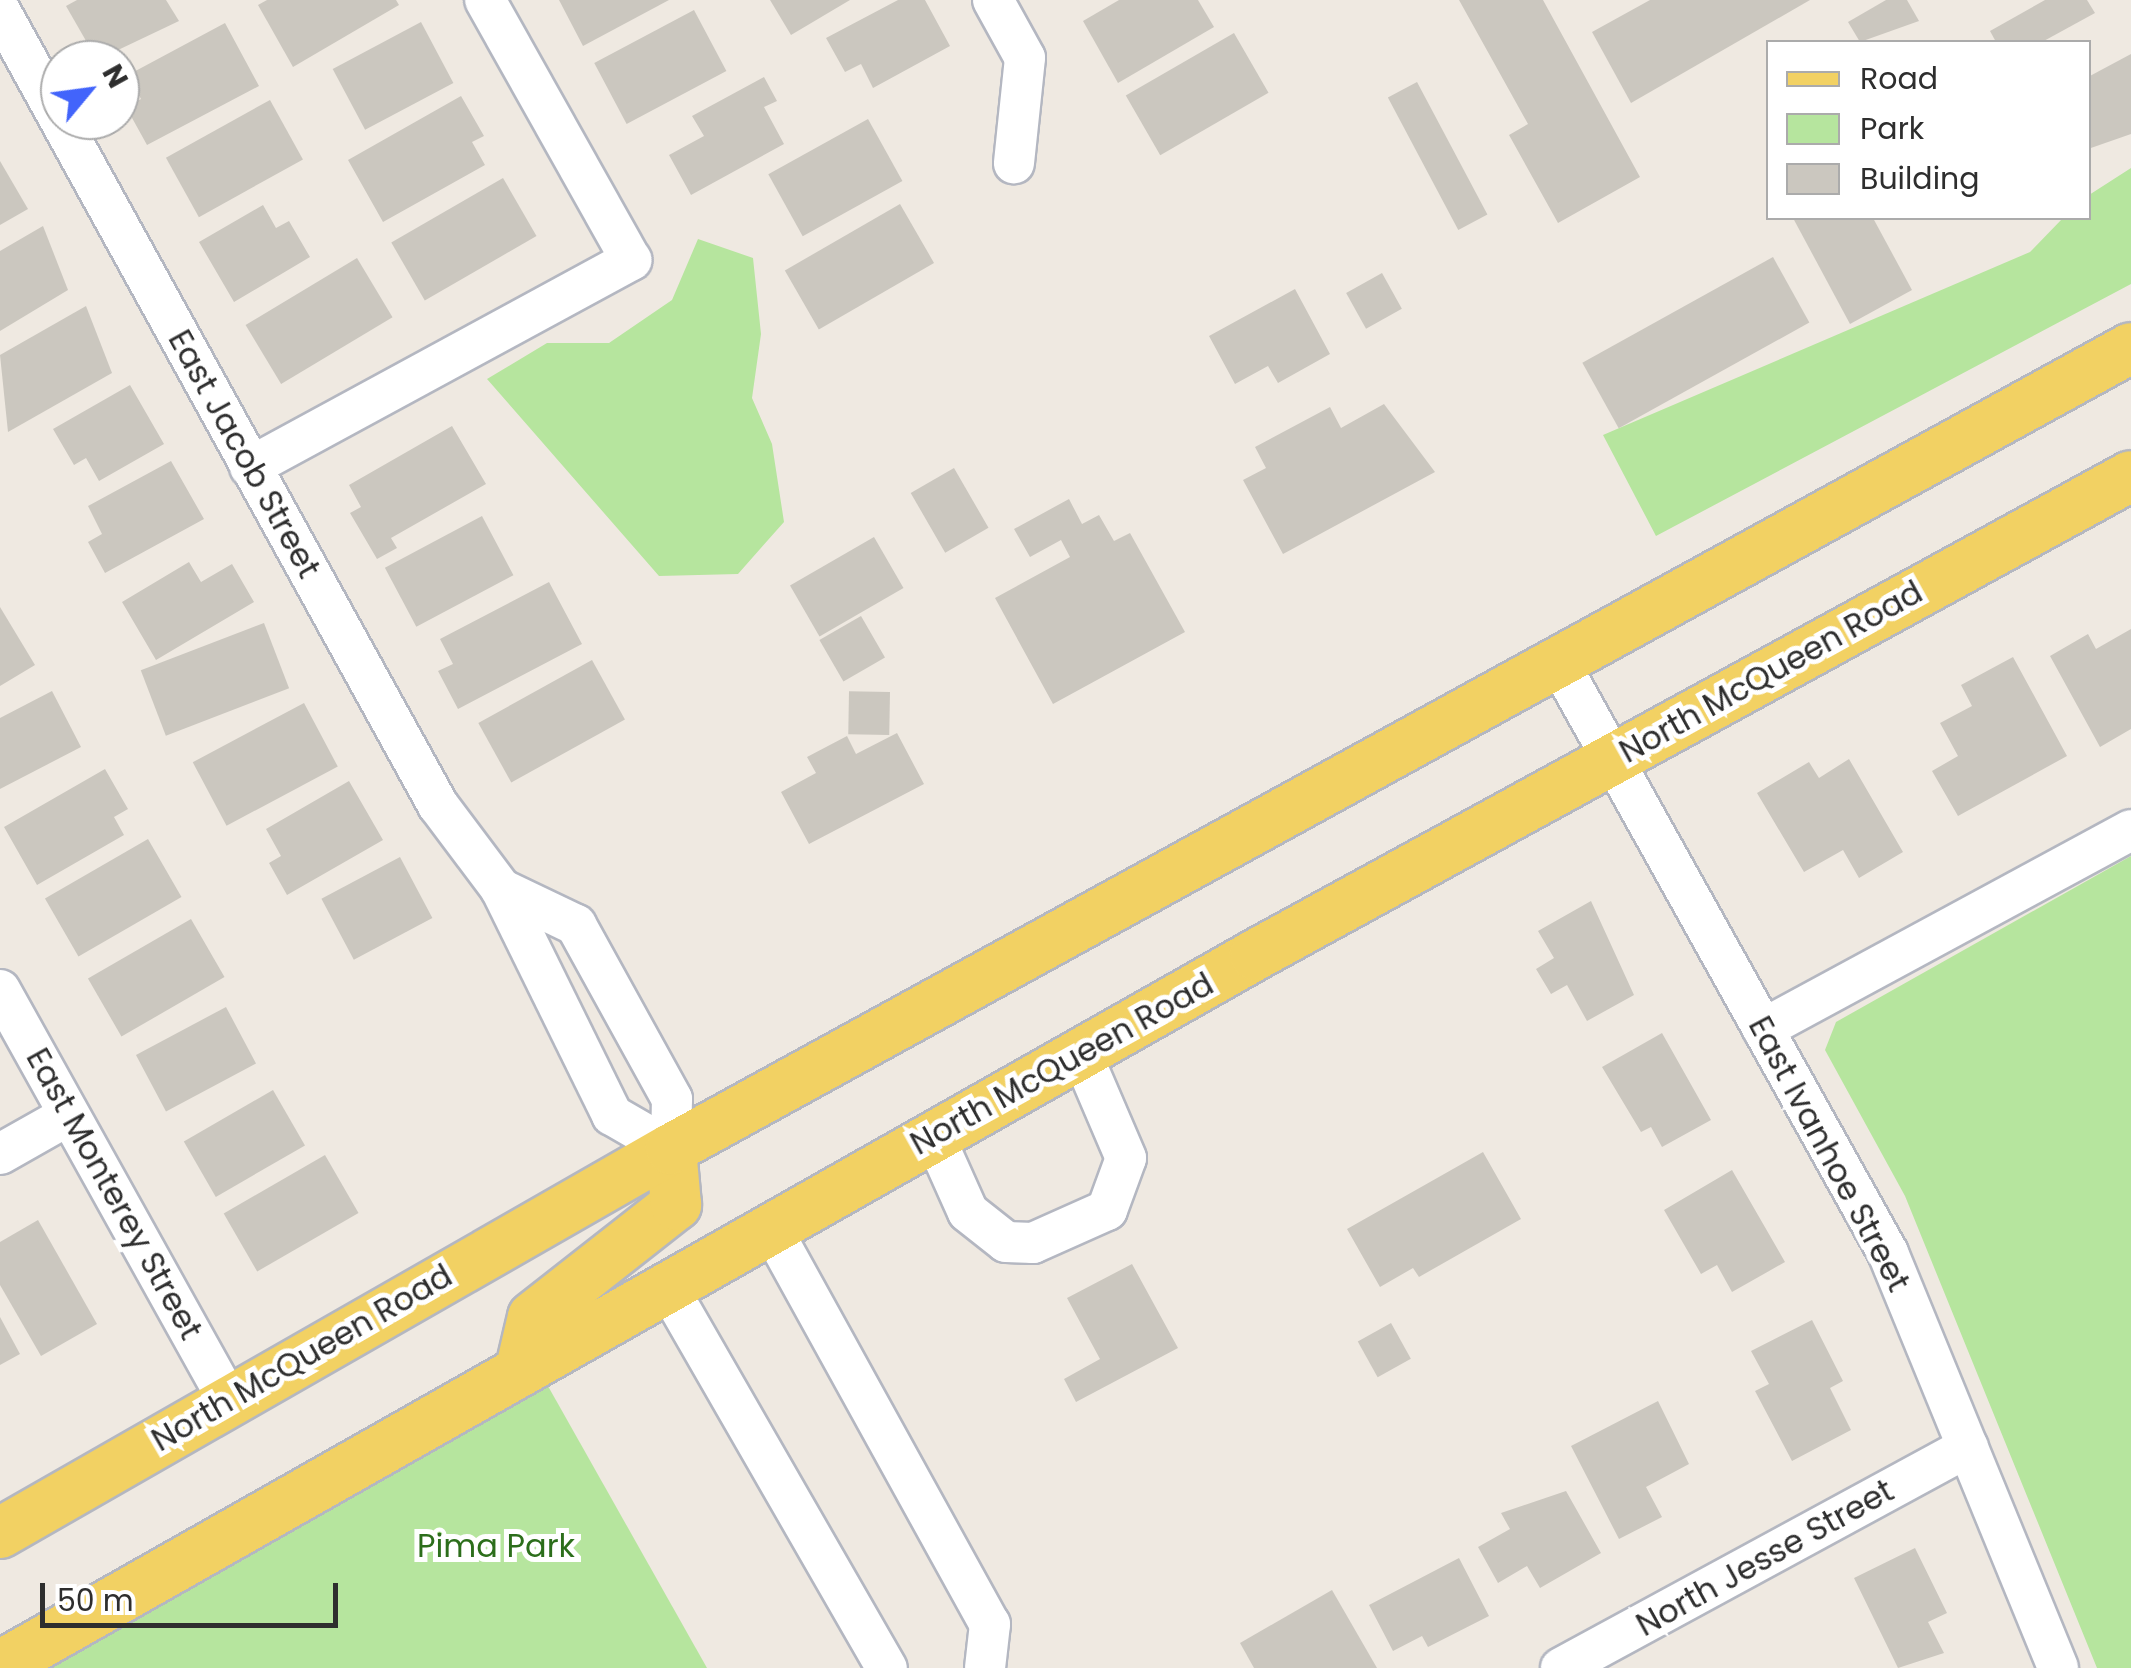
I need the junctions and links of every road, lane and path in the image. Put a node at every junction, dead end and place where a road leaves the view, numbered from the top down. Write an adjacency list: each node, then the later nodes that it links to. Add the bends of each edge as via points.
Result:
1 (484, 0): 6 (street, via 631,260)
2 (993, 0): 4 (street, via 1025,58)
3 (0, 11): 6 (street, East Jacob Street)
4 (1014, 163)
5 (2131, 348): 8 (main road, North McQueen Road)
6 (250, 467): 11 (street, East Jacob Street, via 438,804)
7 (2131, 476): 9 (main road, North McQueen Road)
8 (1558, 661): 9 (street, East Ivanhoe Street); 17 (main road, North McQueen Road)
9 (1613, 758): 13 (street, East Ivanhoe Street); 14 (main road, North McQueen Road)
10 (2131, 830): 13 (street)
11 (500, 889): 17 (street, East Jacob Street, via 612,1115); 17 (street, East Jacob Street, via 576,925 672,1099)
12 (0, 990): 15 (street, East Monterey Street)
13 (1763, 1029): 23 (street, East Ivanhoe Street, via 1888,1253)
14 (1081, 1053): 16 (main road, North McQueen Road); 16 (street, via 1126,1158 1107,1210 1033,1243 1006,1242 968,1212)
15 (70, 1114): 18 (street); 22 (street, East Monterey Street)
16 (934, 1136): 19 (main road, North McQueen Road)
17 (670, 1149): 21 (main road, via 676,1205 532,1317); 22 (main road, North McQueen Road)
18 (0, 1154)
19 (770, 1228): 20 (main road, North McQueen Road); 27 (street, via 990,1624)
20 (666, 1286): 21 (main road, North McQueen Road); 26 (street)
21 (522, 1368): 25 (main road, North McQueen Road)
22 (228, 1398): 24 (main road, North McQueen Road)
23 (1968, 1447): 28 (street, North Jesse Street); 29 (street, East Ivanhoe Street)
24 (0, 1532)
25 (0, 1666)
26 (887, 1668)
27 (985, 1668)
28 (1561, 1668)
29 (2058, 1668)

